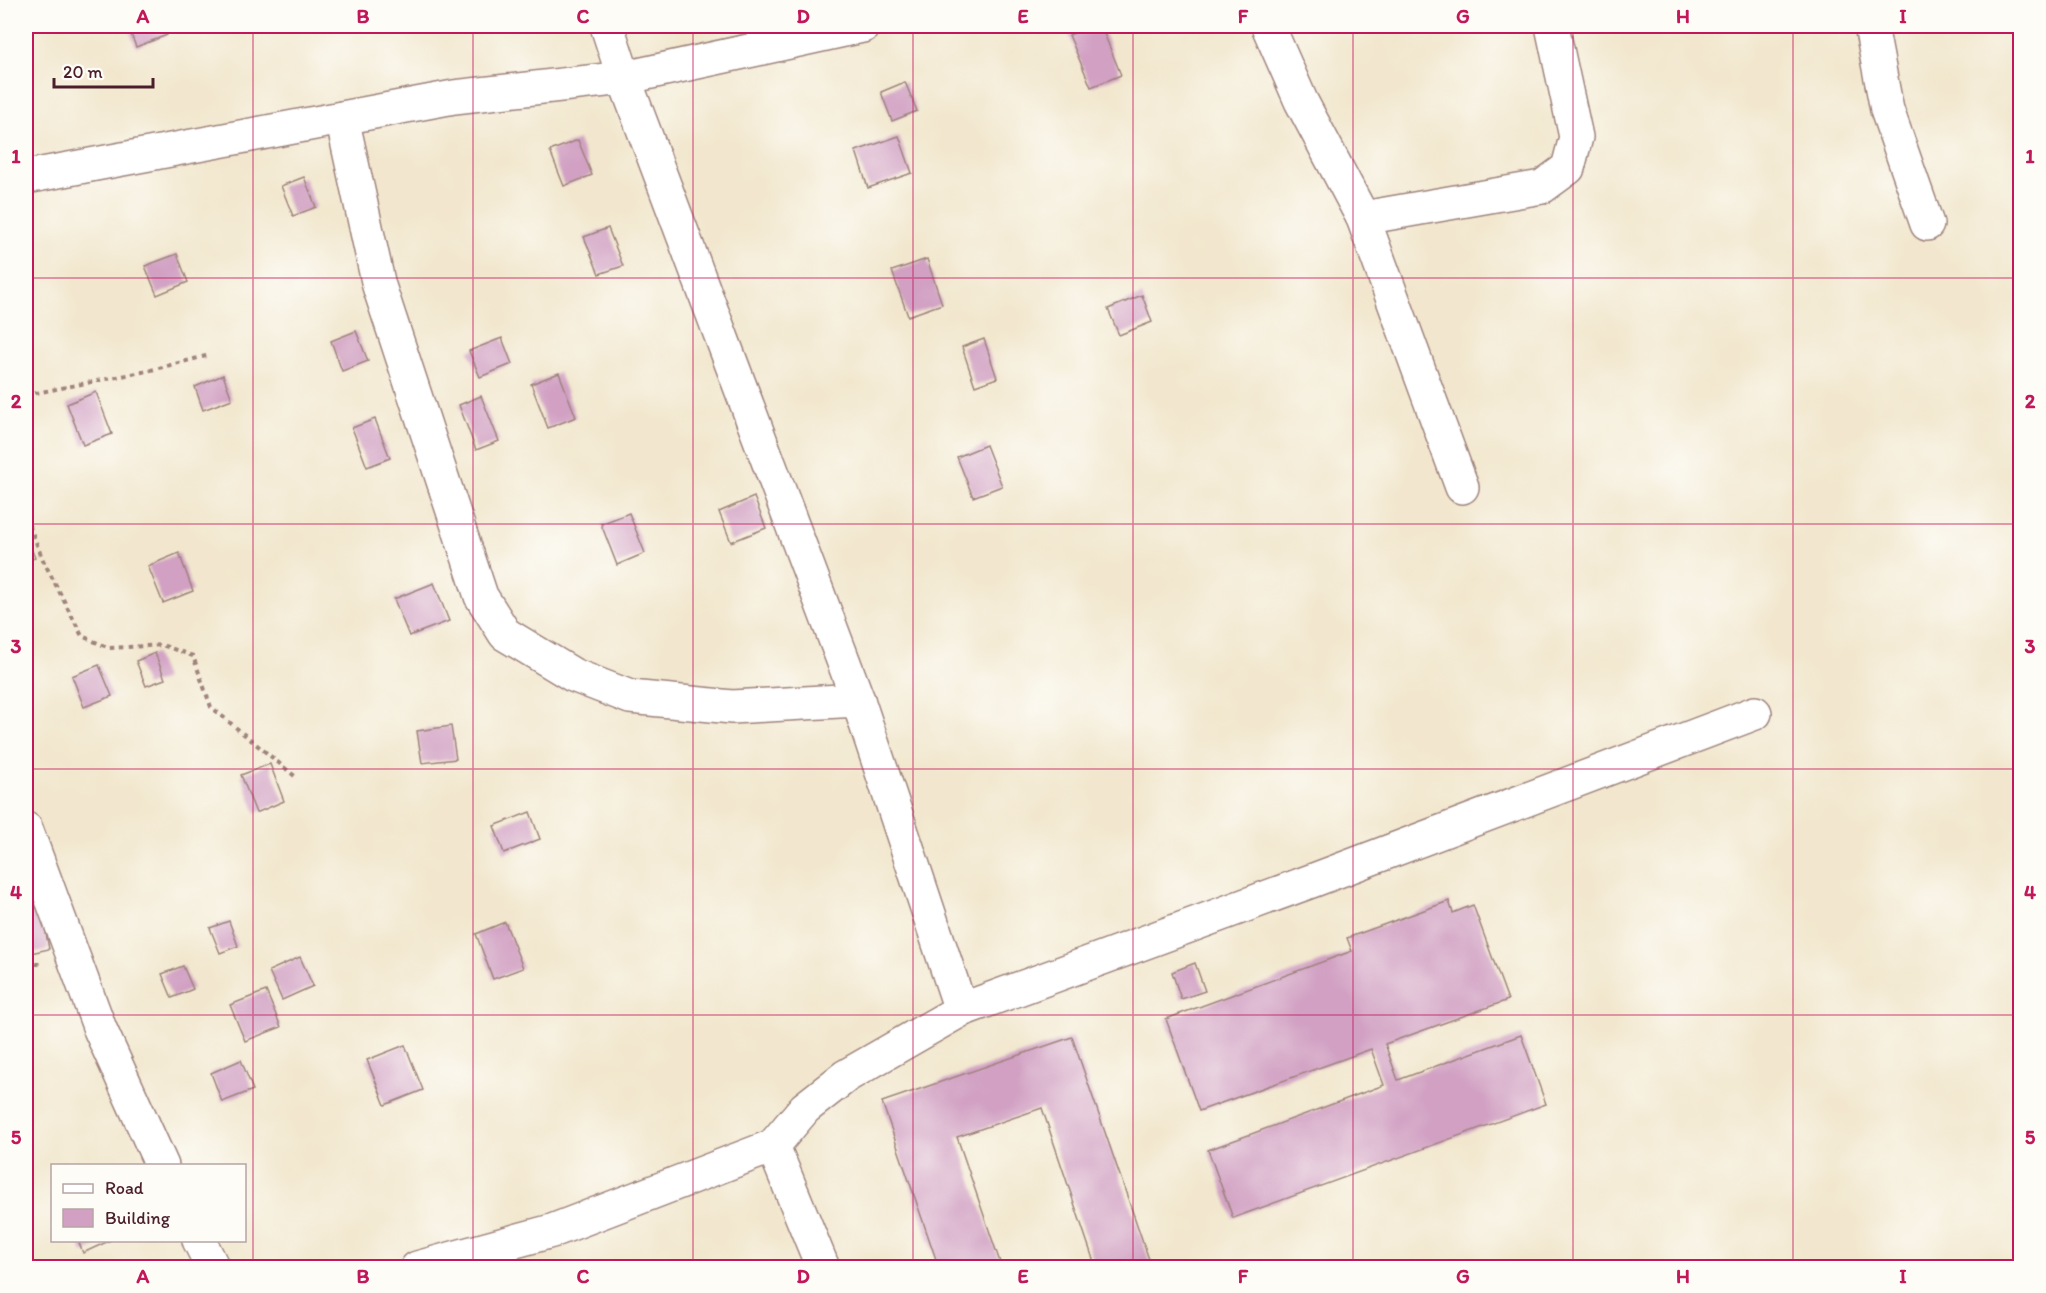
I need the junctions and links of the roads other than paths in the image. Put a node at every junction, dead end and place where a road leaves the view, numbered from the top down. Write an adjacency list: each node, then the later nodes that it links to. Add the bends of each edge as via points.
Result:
1 (607, 26): 6 (street)
2 (863, 26): 6 (street)
3 (1268, 26): 9 (street, via 1301,101)
4 (1552, 26): 9 (street, via 1576,137 1568,168 1542,187)
5 (1871, 26): 10 (street, via 1887,110)
6 (624, 78): 7 (street, via 454,97); 12 (street)
7 (342, 118): 8 (street); 12 (street, via 379,286 481,596 505,634 573,675 630,697 732,707)
8 (26, 177)
9 (1364, 218): 11 (street)
10 (1927, 224)
11 (1462, 487)
12 (858, 700): 15 (street)
13 (1755, 713): 15 (street)
14 (26, 829): 17 (street, via 96,1019)
15 (961, 1010): 16 (street, via 846,1076 805,1108)
16 (773, 1146): 20 (street, via 552,1231); 21 (street)
17 (161, 1164)
18 (200, 1242): 19 (street)
19 (213, 1268)
20 (417, 1268)
21 (823, 1268)

